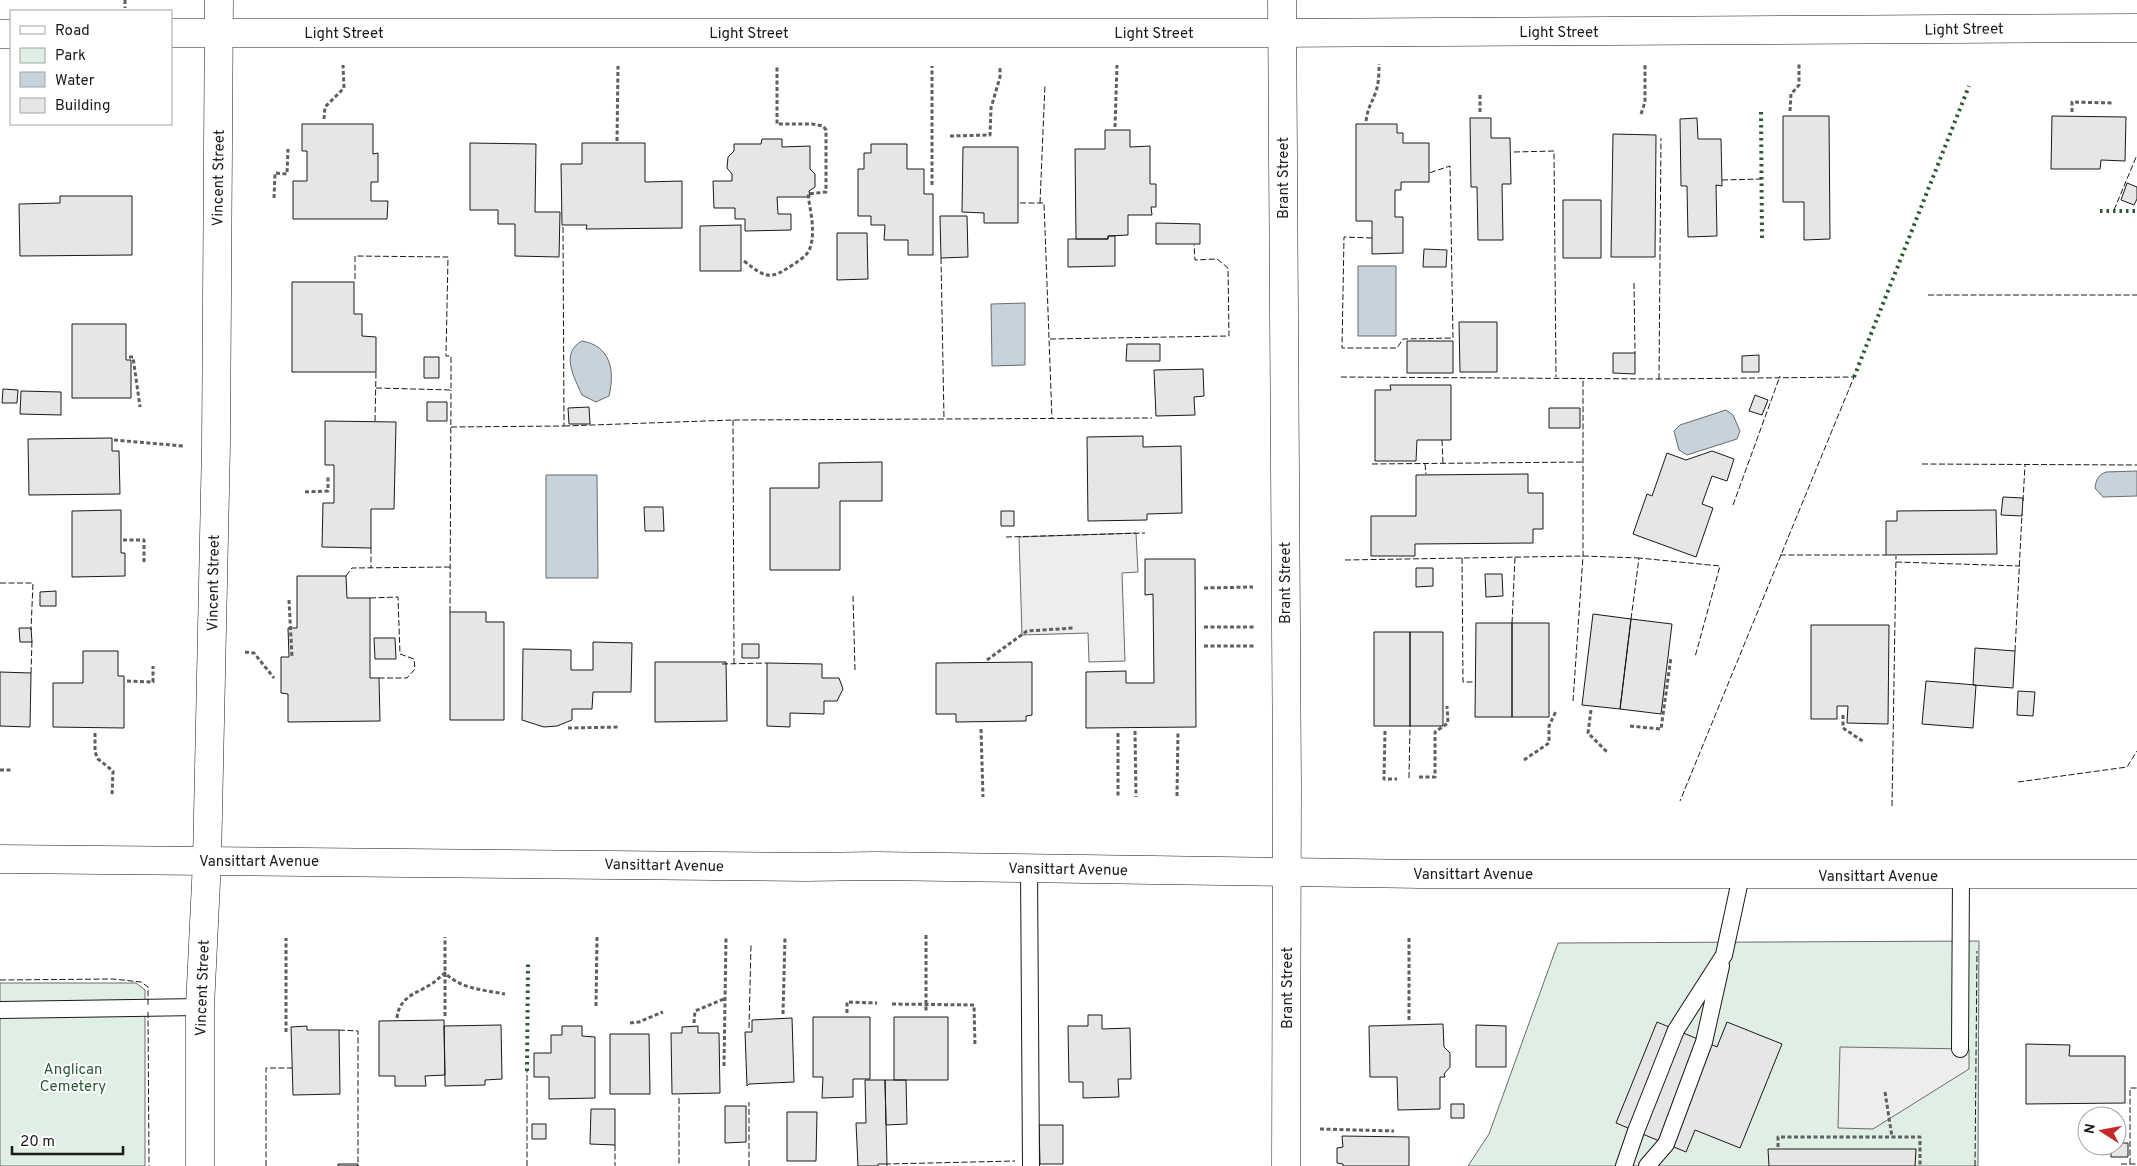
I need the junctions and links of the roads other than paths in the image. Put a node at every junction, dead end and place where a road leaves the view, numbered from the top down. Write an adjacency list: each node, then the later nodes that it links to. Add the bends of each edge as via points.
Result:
1 (219, 0): 6 (street, Vincent Street)
2 (1282, 0): 4 (street, Brant Street)
3 (2137, 28): 4 (street, Light Street)
4 (1282, 32): 6 (street, Light Street); 10 (street, Brant Street)
5 (172, 33): 6 (street, Light Street)
6 (219, 33): 8 (street, Vincent Street, via 216,455)
7 (0, 858): 8 (street, Vansittart Avenue)
8 (207, 861): 9 (street, Vansittart Avenue); 15 (street, Vincent Street)
9 (1029, 868): 10 (street, Vansittart Avenue); 19 (lane)
10 (1287, 873): 12 (street, Vansittart Avenue); 20 (street, Brant Street)
11 (2137, 874): 13 (street, Vansittart Avenue)
12 (1741, 876): 13 (street, Vansittart Avenue); 14 (lane)
13 (1961, 876): 17 (lane)
14 (1724, 955): 21 (lane, via 1676,1030); 22 (lane, via 1704,1042 1666,1144)
15 (200, 1006): 16 (lane); 18 (street, Vincent Street)
16 (0, 1010)
17 (1960, 1049)
18 (200, 1166)
19 (1032, 1166)
20 (1286, 1166)
21 (1624, 1166)
22 (1647, 1166)

